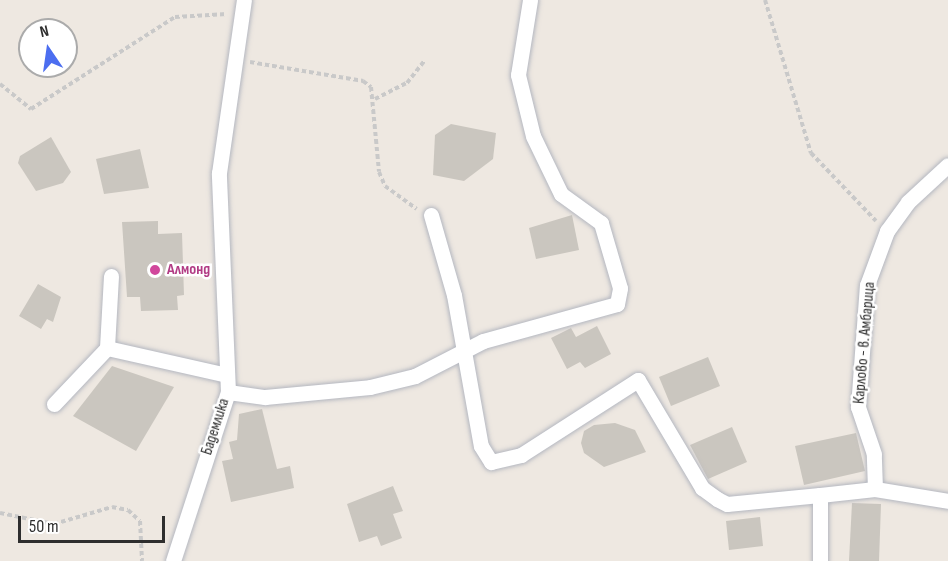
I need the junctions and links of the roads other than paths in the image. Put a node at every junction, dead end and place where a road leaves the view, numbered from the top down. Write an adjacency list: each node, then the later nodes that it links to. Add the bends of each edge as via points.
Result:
1 (530, 0): 7 (street, via 518,75 533,136 561,194 601,223 621,295 608,310 483,341)
2 (245, 7): 8 (street, Бадемлика, via 220,151)
3 (948, 165): 11 (street, Карлово - в. Амбарица, via 908,202 887,231 867,285 858,391 874,454)
4 (431, 215): 7 (street, via 454,295)
5 (111, 276): 6 (street)
6 (107, 348): 8 (street); 10 (street)
7 (462, 353): 9 (street, via 415,376 370,387 265,397); 12 (street, via 481,446 491,462 521,455 638,380 702,488 717,499 727,504)
8 (227, 375): 9 (street, Бадемлика)
9 (228, 392): 14 (street, Бадемлика)
10 (54, 404)
11 (875, 489): 12 (street); 13 (street)
12 (820, 495): 15 (street)
13 (948, 501)
14 (173, 561)
15 (820, 561)

